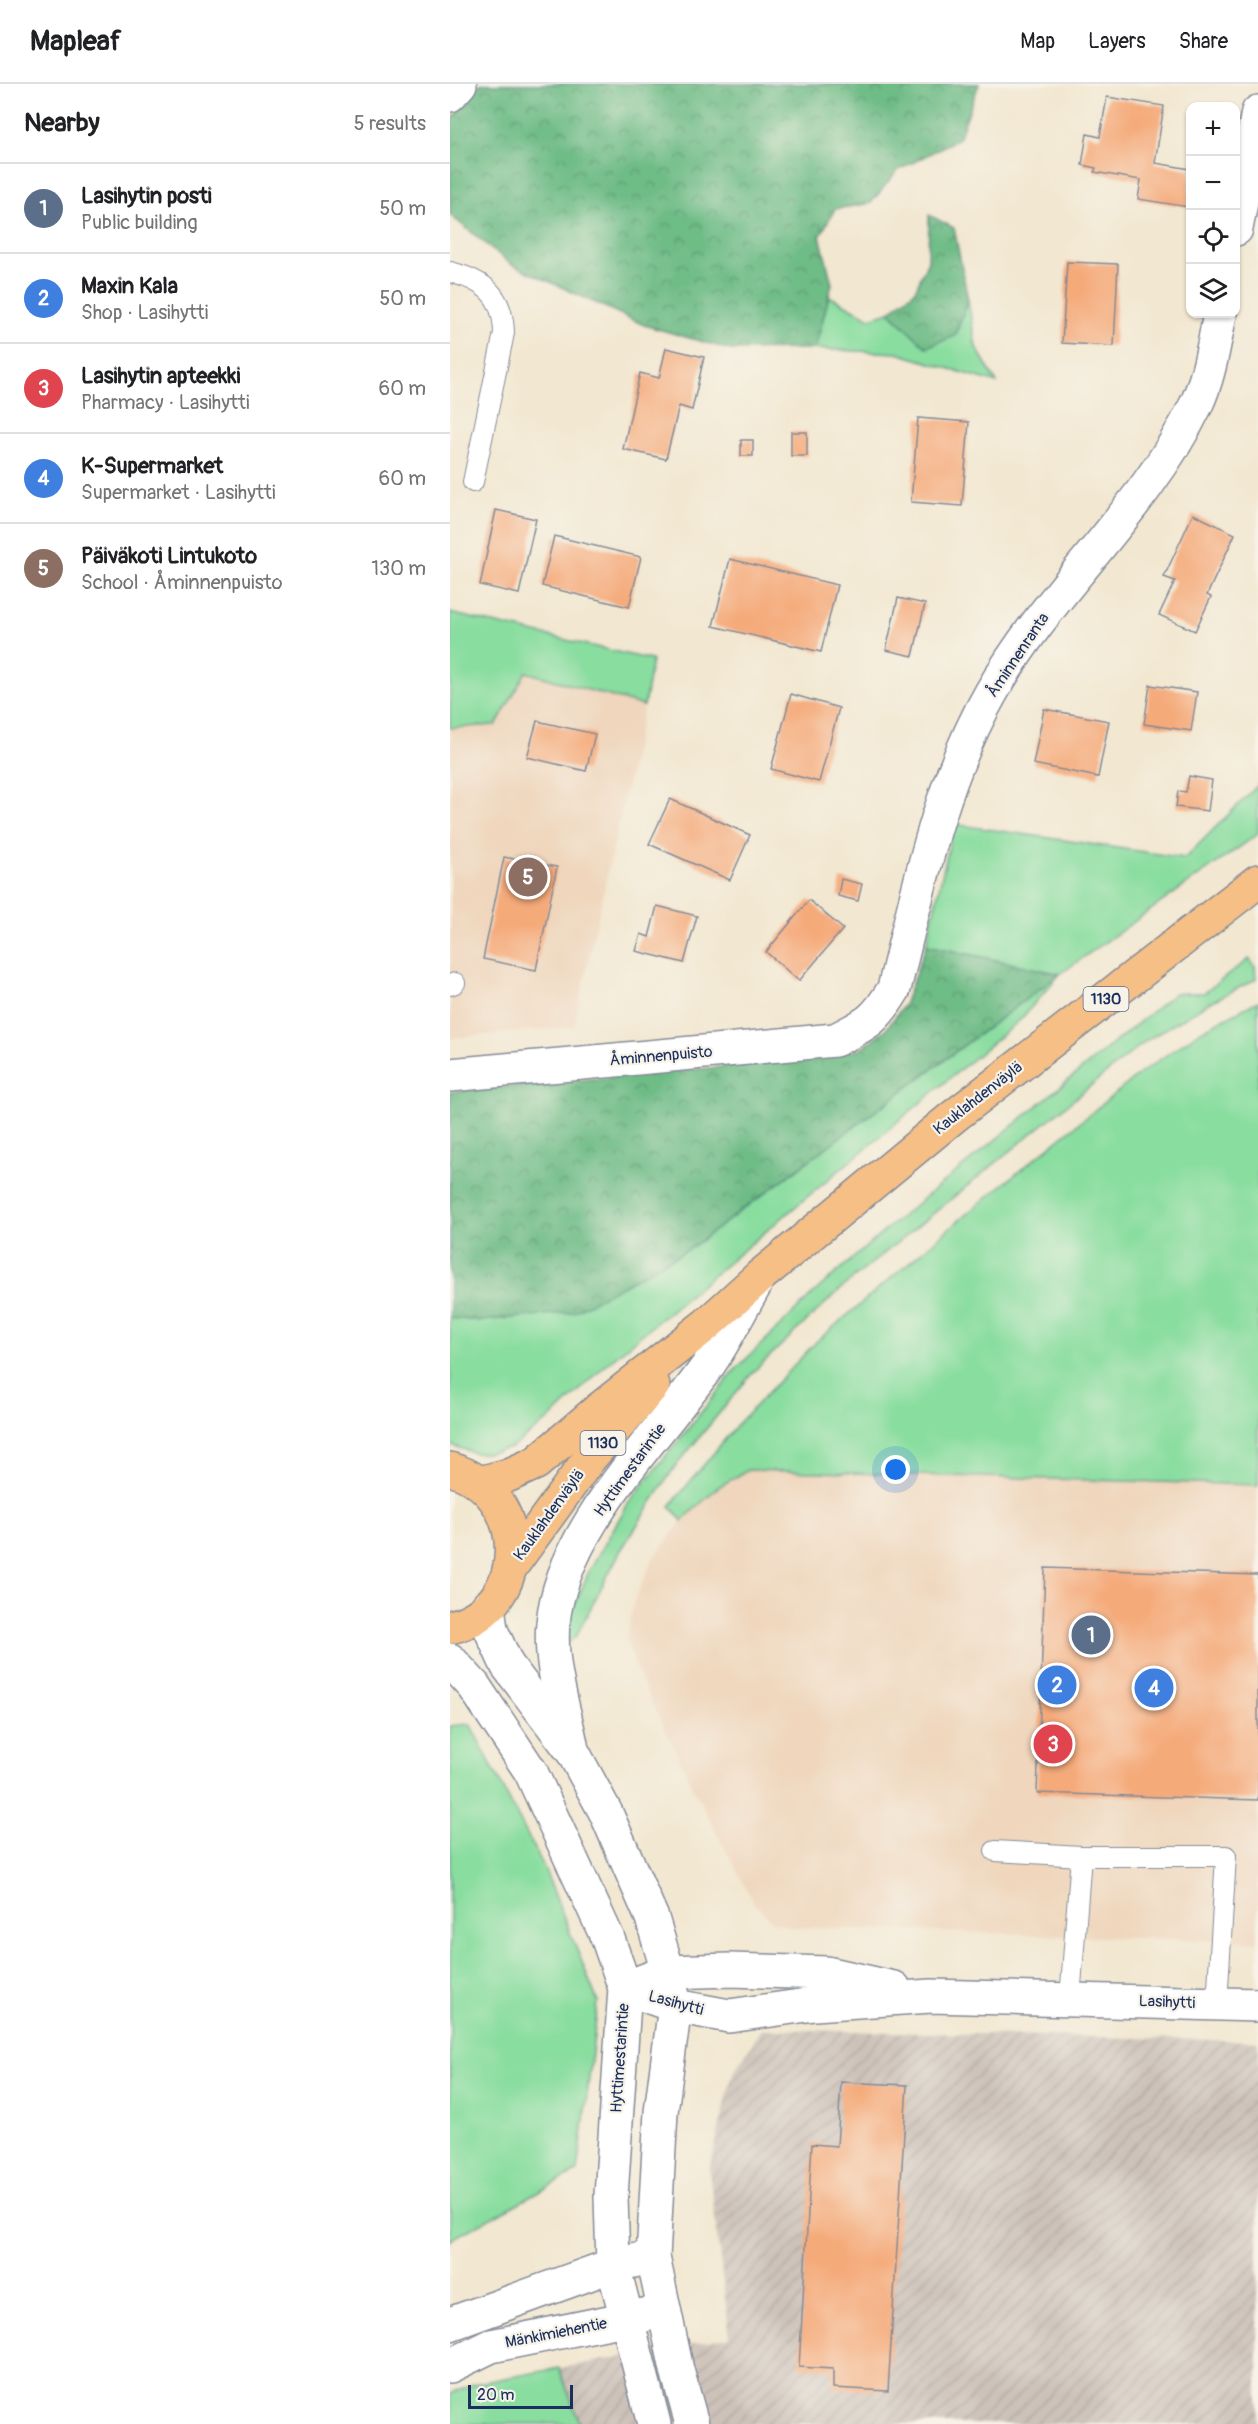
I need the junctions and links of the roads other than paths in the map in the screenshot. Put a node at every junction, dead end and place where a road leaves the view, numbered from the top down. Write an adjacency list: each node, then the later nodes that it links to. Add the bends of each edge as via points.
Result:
1 (460, 84): 2 (street)
2 (450, 95)
3 (1258, 112): 4 (street)
4 (1240, 210)
5 (450, 272): 7 (lane, via 472,278 489,291 504,319)
6 (1219, 318): 9 (street, Åminnenranta, via 1197,404 1173,447 1028,635 991,693 960,754 937,819 894,989)
7 (473, 482)
8 (1258, 881): 11 (main road, Kauklahdenväylä / 1130, via 953,1117)
9 (868, 1023): 10 (street, Åminnenpuisto, via 835,1040)
10 (450, 1075)
11 (759, 1277): 12 (main road, Kauklahdenväylä / 1130); 19 (street, Hyttimestarintie, via 708,1366 609,1493 560,1583 552,1652)
12 (706, 1325): 14 (main road, Kauklahdenväylä / 1130, via 536,1463); 15 (main road, Kauklahdenväylä / 1130, via 589,1459)
13 (450, 1469): 14 (main road, 1130)
14 (480, 1483): 15 (main road, 1130, via 499,1504 511,1530)
15 (510, 1568): 16 (main road, 1130, via 502,1589)
16 (488, 1606): 17 (main road, 1130, via 474,1618); 19 (street, Hyttimestarintie, via 491,1630 507,1665)
17 (450, 1627)
18 (450, 1660): 23 (street, Hyttimestarintie, via 474,1686 531,1772 608,1939)
19 (573, 1752): 22 (street, Hyttimestarintie, via 606,1813 652,1918)
20 (995, 1851): 21 (lane)
21 (1081, 1856): 25 (lane); 26 (lane, via 1226,1856)
22 (668, 1972): 23 (street, Lasihytti); 24 (street, Lasihytti, via 826,1972); 28 (street, Hyttimestarintie)
23 (625, 1988): 28 (street, Lasihytti); 30 (street, Hyttimestarintie, via 611,2196)
24 (931, 1996): 25 (street, Lasihytti); 28 (street, Lasihytti, via 814,2004 729,2016)
25 (1070, 1999): 26 (street, Lasihytti)
26 (1217, 2004): 27 (street, Lasihytti)
27 (1258, 2005)
28 (675, 2006): 29 (street, Hyttimestarintie, via 661,2112)
29 (653, 2257): 30 (street); 31 (street, Hyttimestarintie)
30 (614, 2265): 32 (street, Hyttimestarintie); 33 (street)
31 (664, 2310): 32 (street, Mänkimiehentie); 36 (street, Hyttimestarintie)
32 (627, 2319): 34 (street, Mänkimiehentie, via 491,2346); 35 (street, Hyttimestarintie)
33 (450, 2324)
34 (450, 2366)
35 (654, 2424)
36 (692, 2424)

